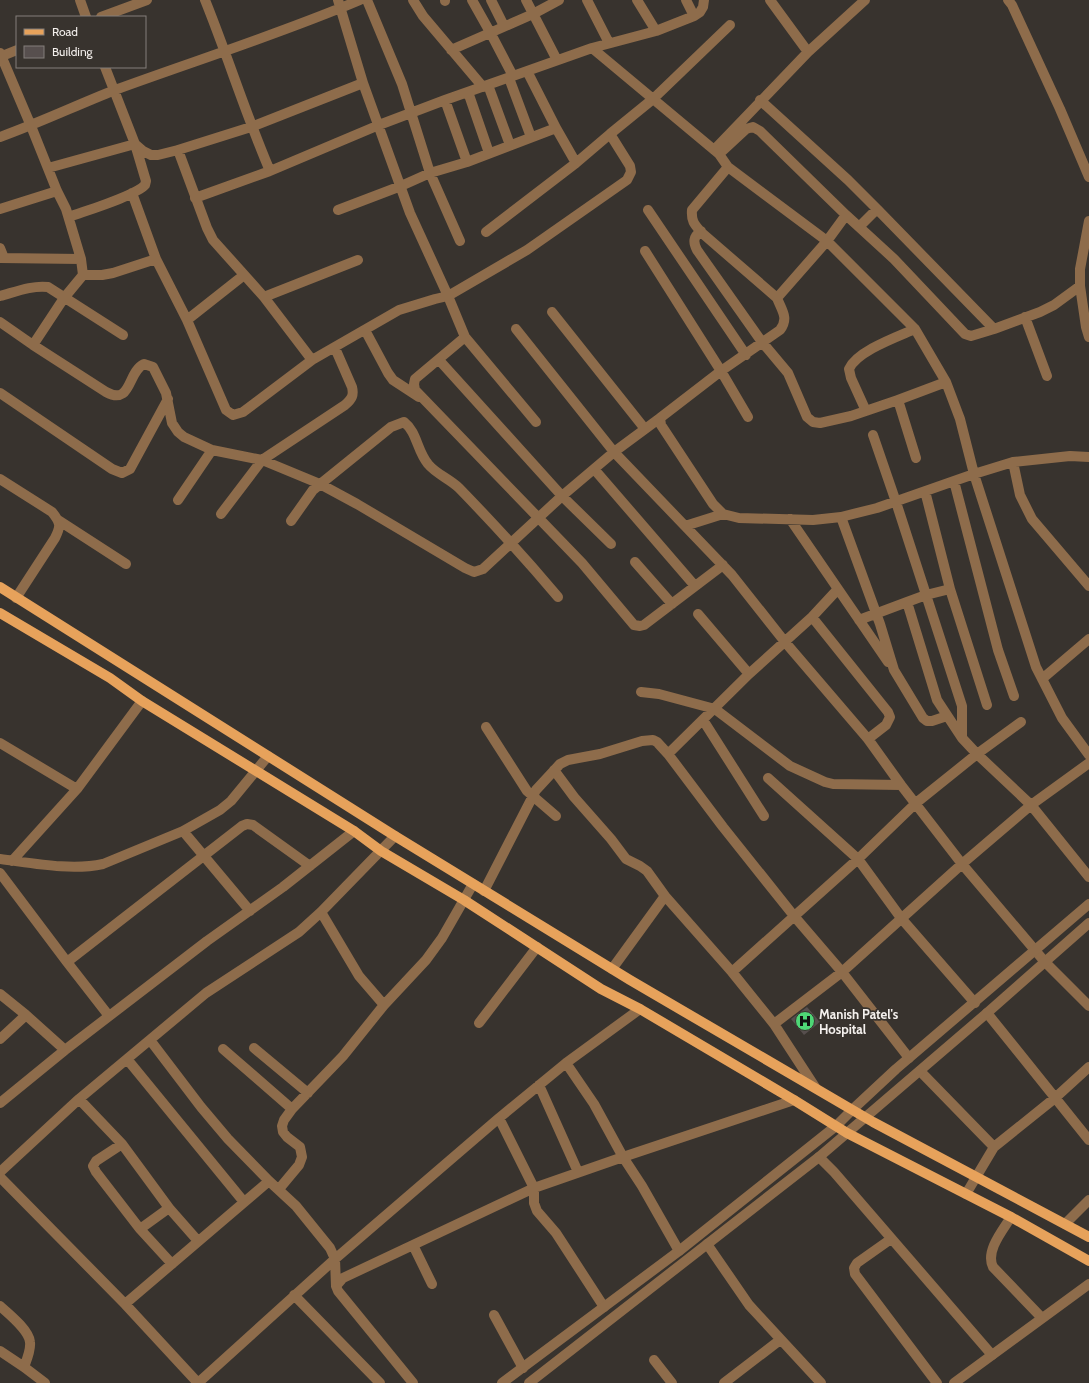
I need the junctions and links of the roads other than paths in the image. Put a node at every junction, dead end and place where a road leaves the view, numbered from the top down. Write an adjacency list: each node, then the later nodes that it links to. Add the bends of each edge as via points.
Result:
1 (80, 0): 20 (street)
2 (147, 0): 21 (street)
3 (205, 0): 31 (street)
4 (360, 0): 18 (street)
5 (367, 0): 45 (street, via 402,84)
6 (413, 0): 30 (street)
7 (472, 0): 26 (street)
8 (491, 0): 24 (street)
9 (526, 0): 19 (street)
10 (559, 0): 19 (street)
11 (587, 0): 27 (street)
12 (637, 0): 25 (street)
13 (686, 0): 22 (street)
14 (704, 0): 22 (street, via 700,12)
15 (770, 0): 32 (street)
16 (865, 0): 32 (street)
17 (1008, 0): 64 (street)
18 (340, 4): 31 (street); 38 (street)
19 (533, 14): 24 (street); 34 (street)
20 (86, 16)
21 (104, 16)
22 (694, 16): 25 (street)
23 (730, 25): 42 (street)
24 (504, 26): 26 (street)
25 (656, 31): 27 (street)
26 (490, 32): 30 (street); 37 (street)
27 (609, 44): 28 (street)
28 (592, 48): 34 (street); 42 (street)
29 (16, 50): 33 (street)
30 (451, 50): 39 (street)
31 (226, 51): 40 (street); 48 (street)
32 (808, 52): 44 (street)
33 (0, 56): 47 (street)
34 (557, 60): 36 (street)
35 (105, 68): 40 (street)
36 (527, 71): 37 (street); 49 (street)
37 (511, 77): 39 (street); 52 (street)
38 (363, 83): 46 (street); 48 (street)
39 (485, 86): 41 (street); 54 (street)
40 (114, 91): 47 (street); 53 (street)
41 (468, 92): 43 (street); 57 (street)
42 (653, 99): 50 (street); 56 (street)
43 (445, 100): 45 (street); 58 (street)
44 (760, 100): 56 (street); 70 (street)
45 (411, 113): 46 (street); 63 (street)
46 (379, 125): 62 (street); 65 (street)
47 (31, 126): 51 (street); 61 (street)
48 (251, 127): 55 (street); 62 (street)
49 (556, 128): 52 (street); 59 (street)
50 (610, 134): 59 (street); 91 (street, via 630,166 631,172 627,180 527,250)
51 (0, 137)
52 (531, 137): 54 (street)
53 (135, 144): 55 (street, via 151,155); 61 (street); 67 (street, via 146,185)
54 (510, 145): 57 (street)
55 (178, 150): 68 (street)
56 (716, 152): 60 (street); 73 (street, via 746,129 753,127 760,130)
57 (489, 153): 58 (street)
58 (467, 162): 63 (street)
59 (576, 163): 78 (street)
60 (728, 167): 77 (street, via 692,210 691,218); 80 (street)
61 (48, 168): 66 (street)
62 (270, 171): 68 (street)
63 (430, 173): 65 (street); 79 (street)
64 (1089, 177)
65 (401, 186): 71 (street); 91 (street, via 410,213)
66 (56, 191): 69 (street); 74 (street)
67 (132, 194): 74 (street); 85 (street)
68 (195, 198): 87 (street, via 213,240)
69 (0, 209)
70 (877, 209): 76 (street); 102 (street)
71 (338, 210)
72 (648, 210): 110 (street)
73 (846, 215): 76 (street); 80 (street)
74 (69, 217): 84 (street)
75 (1089, 222): 89 (street, via 1080,269)
76 (860, 226): 102 (street, via 966,334 971,336)
77 (701, 231): 94 (street); 107 (street, via 694,239 697,250)
78 (486, 232)
79 (460, 241)
80 (827, 241): 94 (street); 101 (street)
81 (0, 248): 83 (street)
82 (645, 251): 113 (street)
83 (2, 258): 84 (street)
84 (81, 259): 88 (street)
85 (156, 259): 88 (street, via 113,273); 98 (street)
86 (358, 260): 92 (street)
87 (244, 274): 92 (street); 98 (street)
88 (83, 275): 93 (street)
89 (1080, 286): 95 (street); 97 (street, via 1054,305)
90 (0, 296): 93 (street, via 42,286)
91 (448, 296): 103 (street, via 399,310); 105 (street)
92 (264, 297): 111 (street)
93 (64, 298): 104 (street); 108 (street)
94 (777, 298): 107 (street, via 786,318 784,325)
95 (1087, 311): 106 (street, via 1086,327)
96 (552, 312): 124 (street)
97 (1025, 317): 102 (street); 114 (street)
98 (187, 320): 111 (street, via 226,410 233,415 243,412)
99 (0, 322): 108 (street)
100 (516, 329): 127 (street)
101 (915, 329): 115 (street); 120 (street, via 881,344 852,362 849,369 851,378)
102 (994, 329)
103 (365, 330): 109 (street); 118 (street, via 393,380)
104 (123, 335)
105 (465, 337): 112 (street); 123 (street)
106 (1089, 337)
107 (762, 342): 110 (street); 120 (street, via 788,373 807,417 813,422 820,424)
108 (33, 345): 117 (street, via 106,392 117,396 126,391 140,366 149,364 156,372)
109 (335, 348): 111 (street); 130 (street, via 352,386 354,393 351,399)
110 (746, 355): 113 (street)
111 (312, 360)
112 (439, 360): 118 (street, via 415,379 415,390); 138 (street)
113 (722, 371): 121 (street); 122 (street)
114 (1047, 376)
115 (946, 382): 119 (street); 133 (street, via 960,419)
116 (0, 393): 117 (street, via 112,469 122,473 130,469)
117 (168, 399): 126 (street, via 172,423 178,432)
118 (422, 399): 144 (street)
119 (898, 400): 120 (street); 129 (street)
120 (866, 411)
121 (748, 417)
122 (660, 418): 124 (street); 142 (street, via 660,425)
123 (536, 422)
124 (645, 429): 127 (street)
125 (873, 435): 140 (street)
126 (212, 450): 130 (street); 139 (street)
127 (614, 452): 132 (street); 148 (street)
128 (1089, 457): 131 (street, via 1070,456)
129 (916, 458)
130 (262, 460): 136 (street); 141 (street)
131 (1013, 462): 133 (street); 155 (street, via 1020,495 1032,518)
132 (594, 469): 138 (street); 154 (street)
133 (974, 474): 135 (street); 173 (street)
134 (0, 479): 146 (street, via 52,512)
135 (954, 481): 137 (street); 175 (street, via 998,650)
136 (320, 484): 147 (street, via 306,498); 149 (street, via 474,572 491,563); 149 (street, via 391,427 404,422 412,430 427,463 457,486)
137 (925, 492): 140 (street); 158 (street)
138 (562, 496): 144 (street); 150 (street)
139 (178, 500)
140 (896, 502): 143 (street); 159 (street)
141 (221, 514)
142 (723, 514): 145 (street, via 739,518); 148 (street)
143 (841, 517): 145 (street); 165 (street)
144 (538, 518): 149 (street); 163 (street, via 582,563 634,625 644,625)
145 (790, 519): 157 (street)
146 (58, 520): 152 (street); 161 (street, via 60,528 55,538)
147 (291, 521)
148 (685, 526): 153 (street)
149 (511, 543): 160 (street)
150 (611, 544)
151 (635, 562): 163 (street)
152 (126, 564)
153 (723, 565): 154 (street); 170 (street)
154 (695, 586): 163 (street)
155 (1089, 586)
156 (0, 587): 161 (main road)
157 (838, 589): 167 (street); 168 (street)
158 (950, 589): 159 (street); 177 (street)
159 (926, 595): 162 (street); 183 (street, via 962,706)
160 (558, 597)
161 (16, 598): 189 (main road)
162 (907, 602): 165 (street); 179 (street, via 937,700)
163 (672, 604)
164 (0, 613): 176 (main road, via 110,678)
165 (876, 613): 168 (street); 171 (street)
166 (698, 614): 172 (street)
167 (812, 616): 170 (street); 184 (street, via 888,712 890,717 886,725)
168 (859, 620): 171 (street)
169 (1089, 639): 173 (street)
170 (785, 642): 172 (street); 184 (street)
171 (894, 670): 179 (street, via 923,718 932,721)
172 (749, 674): 178 (street)
173 (1042, 680): 188 (street, via 1062,718)
174 (641, 692): 178 (street, via 659,694)
175 (1014, 696)
176 (142, 701): 191 (main road); 195 (street)
177 (987, 705)
178 (715, 709): 180 (street); 194 (street, via 790,766 825,782)
179 (947, 716): 183 (street)
180 (703, 720): 186 (street); 200 (street)
181 (1021, 722): 187 (street)
182 (486, 728): 196 (street)
183 (962, 738): 187 (street)
184 (868, 739): 194 (street)
185 (0, 743): 195 (street)
186 (668, 754): 192 (street, via 657,742 647,740 600,754 568,760); 220 (street)
187 (977, 754): 197 (street); 198 (street)
188 (1089, 755)
189 (268, 756): 191 (street); 203 (main road)
190 (1089, 763): 198 (street)
191 (256, 770): 201 (street, via 231,801); 202 (main road)
192 (554, 770): 196 (street); 215 (street, via 626,859 646,871)
193 (768, 778): 207 (street)
194 (901, 785): 197 (street)
195 (77, 789): 208 (street)
196 (533, 797): 199 (street); 214 (street)
197 (916, 804): 207 (street); 209 (street)
198 (1031, 805): 209 (street); 212 (street)
199 (556, 816)
200 (764, 816)
201 (183, 831): 205 (street); 208 (street, via 103,864 89,867)
202 (354, 831): 204 (main road); 210 (street)
203 (395, 836): 204 (street); 213 (main road)
204 (381, 851): 216 (main road); 219 (street)
205 (205, 855): 210 (street, via 247,824 253,825); 218 (street); 225 (street)
206 (0, 859): 208 (street)
207 (858, 859): 220 (street); 221 (street)
208 (12, 861)
209 (962, 864): 221 (street); 224 (street)
210 (310, 866): 218 (street)
211 (0, 873): 225 (street)
212 (1089, 877)
213 (473, 884): 214 (main road); 216 (street)
214 (484, 890): 227 (main road)
215 (665, 896): 227 (street); 228 (street)
216 (464, 900): 223 (main road); 232 (street, via 434,949)
217 (1089, 904): 224 (street)
218 (250, 911): 237 (street, via 206,941)
219 (321, 912): 232 (street, via 359,976); 241 (street, via 299,932 206,993)
220 (794, 916): 228 (street); 229 (street)
221 (901, 918): 229 (street); 231 (street)
222 (1089, 923): 226 (street)
223 (537, 947): 234 (main road, via 601,989); 238 (street)
224 (1036, 950): 226 (street); 231 (street)
225 (67, 962): 237 (street)
226 (1045, 962): 233 (street); 235 (street)
227 (612, 969): 251 (main road)
228 (732, 972): 239 (street)
229 (842, 972): 239 (street); 245 (street)
230 (0, 994): 236 (street)
231 (975, 1003): 245 (street)
232 (384, 1005): 252 (street, via 343,1056)
233 (1089, 1006)
234 (640, 1009): 247 (street); 255 (main road)
235 (987, 1013): 249 (street); 253 (street)
236 (26, 1015): 240 (street); 244 (street)
237 (109, 1016): 244 (street)
238 (480, 1023)
239 (774, 1024): 251 (street)
240 (0, 1040)
241 (150, 1040): 246 (street); 272 (street, via 223,1134)
242 (223, 1048): 257 (street)
243 (254, 1048): 252 (street)
244 (65, 1050): 256 (street)
245 (909, 1058): 258 (street)
246 (128, 1059): 254 (street); 276 (street)
247 (566, 1063): 250 (street); 266 (street, via 594,1104)
248 (1089, 1067): 253 (street)
249 (920, 1071): 260 (street); 265 (street)
250 (539, 1085): 259 (street); 269 (street)
251 (815, 1087): 258 (main road)
252 (308, 1093): 257 (street)
253 (1055, 1098): 263 (street); 265 (street)
254 (79, 1099): 264 (street); 268 (street)
255 (794, 1100): 261 (main road); 266 (street)
256 (0, 1103)
257 (292, 1109): 274 (street, via 284,1120 283,1132 300,1147 302,1157 299,1165)
258 (852, 1110): 260 (main road); 261 (street)
259 (499, 1118): 273 (street); 288 (street)
260 (866, 1118): 262 (street); 271 (main road)
261 (836, 1126): 262 (main road); 287 (street)
262 (847, 1133): 267 (street); 275 (main road)
263 (1089, 1140)
264 (122, 1144): 278 (street); 281 (street, via 102,1156 93,1166)
265 (994, 1147): 271 (street)
266 (623, 1156): 269 (street); 287 (street)
267 (819, 1157): 283 (street); 285 (street)
268 (0, 1172)
269 (578, 1172): 273 (street)
270 (0, 1177): 295 (street)
271 (976, 1177): 275 (street); 280 (main road)
272 (269, 1181): 274 (street); 276 (street)
273 (534, 1188): 286 (street); 297 (street, via 537,1211 556,1233)
274 (279, 1189): 288 (street, via 330,1248)
275 (966, 1194): 279 (main road)
276 (244, 1202): 284 (street)
277 (1088, 1202): 280 (street)
278 (170, 1208): 281 (street); 284 (street)
279 (1011, 1217): 289 (main road); 299 (street, via 992,1249 991,1262)
280 (1065, 1224): 282 (main road)
281 (140, 1229): 290 (street)
282 (1089, 1238)
283 (891, 1239): 302 (street); 315 (street, via 857,1263 854,1268 855,1274)
284 (198, 1241): 290 (street)
285 (707, 1244): 300 (street, via 749,1305); 311 (street)
286 (413, 1245): 291 (street); 293 (street, via 343,1278)
287 (678, 1251): 297 (street)
288 (335, 1259): 293 (street); 294 (street)
289 (1089, 1261)
290 (172, 1264): 295 (street)
291 (432, 1284)
292 (1089, 1284): 299 (street)
293 (336, 1286): 309 (street)
294 (294, 1295): 307 (street); 308 (street)
295 (125, 1304): 307 (street)
296 (0, 1306): 304 (street, via 28,1335 30,1348)
297 (604, 1307): 305 (street)
298 (494, 1315): 305 (street)
299 (1041, 1318): 302 (street)
300 (780, 1340): 313 (street); 314 (street)
301 (0, 1351): 304 (street)
302 (992, 1355): 316 (street)
303 (654, 1360): 312 (street)
304 (24, 1367): 306 (street)
305 (523, 1368): 310 (street)
306 (45, 1383)
307 (198, 1383)
308 (380, 1383)
309 (413, 1383)
310 (502, 1383)
311 (529, 1383)
312 (672, 1383)
313 (724, 1383)
314 (821, 1383)
315 (937, 1383)
316 (954, 1383)

